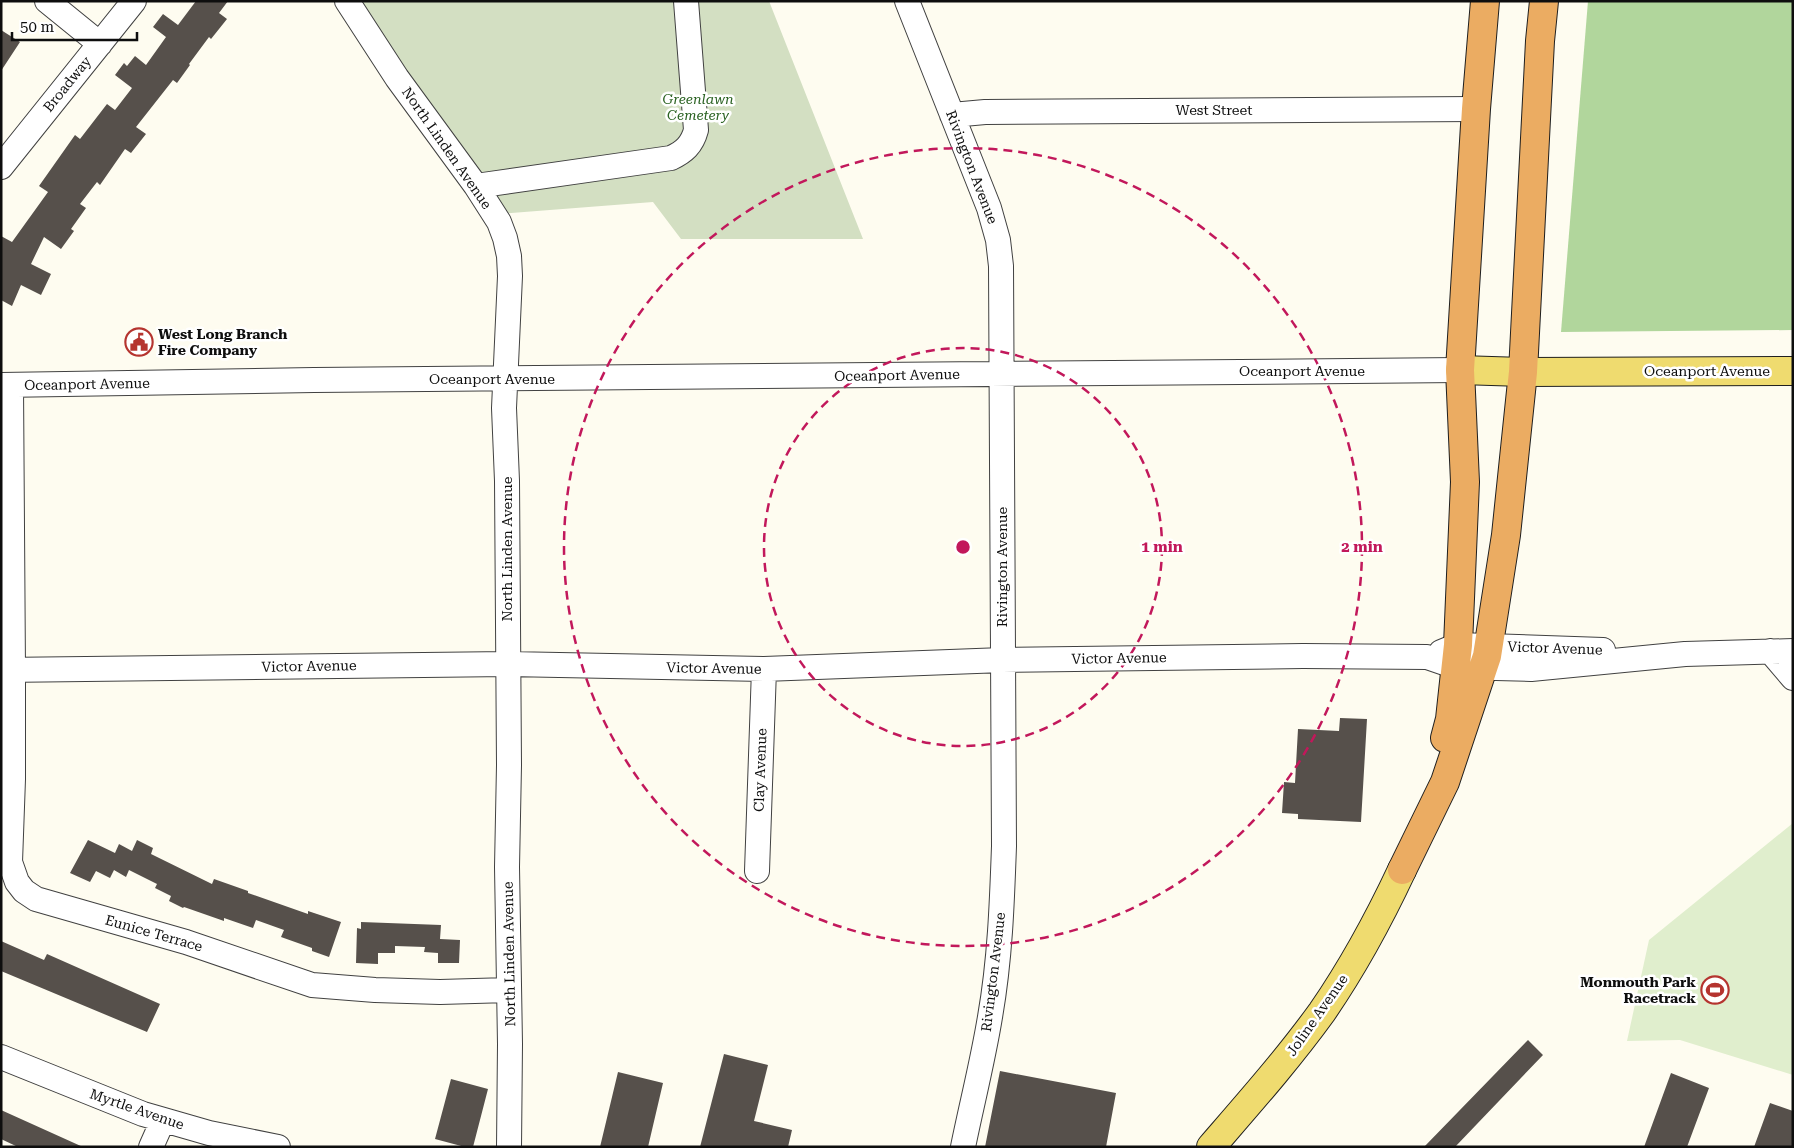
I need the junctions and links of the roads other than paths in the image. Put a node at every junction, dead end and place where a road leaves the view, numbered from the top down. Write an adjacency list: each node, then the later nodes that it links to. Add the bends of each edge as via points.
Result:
1 (47, 1): 8 (street)
2 (134, 1): 8 (street, Broadway)
3 (346, 1): 12 (street, North Linden Avenue, via 397,78)
4 (686, 1): 12 (street, via 696,130 689,146 681,154)
5 (907, 1): 10 (street, Rivington Avenue)
6 (1485, 1): 9 (highway)
7 (1544, 1): 15 (highway)
8 (100, 44): 11 (street, Broadway)
9 (1476, 109): 10 (street, West Street, via 985,112); 13 (highway)
10 (952, 115): 16 (street, Rivington Avenue, via 989,208 998,240)
11 (1, 167)
12 (476, 186): 17 (street, North Linden Avenue, via 499,222 509,256)
13 (1460, 370): 15 (main road, Oceanport Avenue); 16 (street, Oceanport Avenue); 20 (highway, via 1464,482)
14 (1793, 371): 15 (main road, Oceanport Avenue)
15 (1523, 372): 21 (highway, via 1506,535)
16 (1001, 374): 17 (street, Oceanport Avenue); 22 (street, Rivington Avenue)
17 (506, 379): 18 (street, Oceanport Avenue); 23 (street, North Linden Avenue)
18 (6, 385): 25 (street, Eunice Terrace)
19 (1771, 651): 21 (street, Victor Avenue, via 1685,654 1531,669); 26 (street)
20 (1457, 656): 21 (street, Victor Avenue); 22 (street, Victor Avenue); 27 (highway, via 1450,720 1431,791)
21 (1486, 657): 27 (highway, via 1445,782)
22 (1003, 660): 24 (street, Victor Avenue); 35 (street, Rivington Avenue, via 1004,846 997,960 990,1016)
23 (508, 664): 24 (street, Victor Avenue); 25 (street, Victor Avenue); 29 (street, North Linden Avenue)
24 (764, 669): 28 (street, Clay Avenue)
25 (7, 670): 29 (street, Eunice Terrace, via 13,779 10,862 17,882 36,899 186,942 312,985 440,992)
26 (1793, 678)
27 (1402, 870): 36 (main road, Joline Avenue, via 1357,957 1322,1012)
28 (757, 871)
29 (509, 990): 34 (street, North Linden Avenue)
30 (1, 1057): 31 (street, Myrtle Avenue)
31 (163, 1120): 32 (street); 33 (street, Myrtle Avenue)
32 (151, 1147)
33 (278, 1147)
34 (509, 1147)
35 (963, 1147)
36 (1211, 1147)

